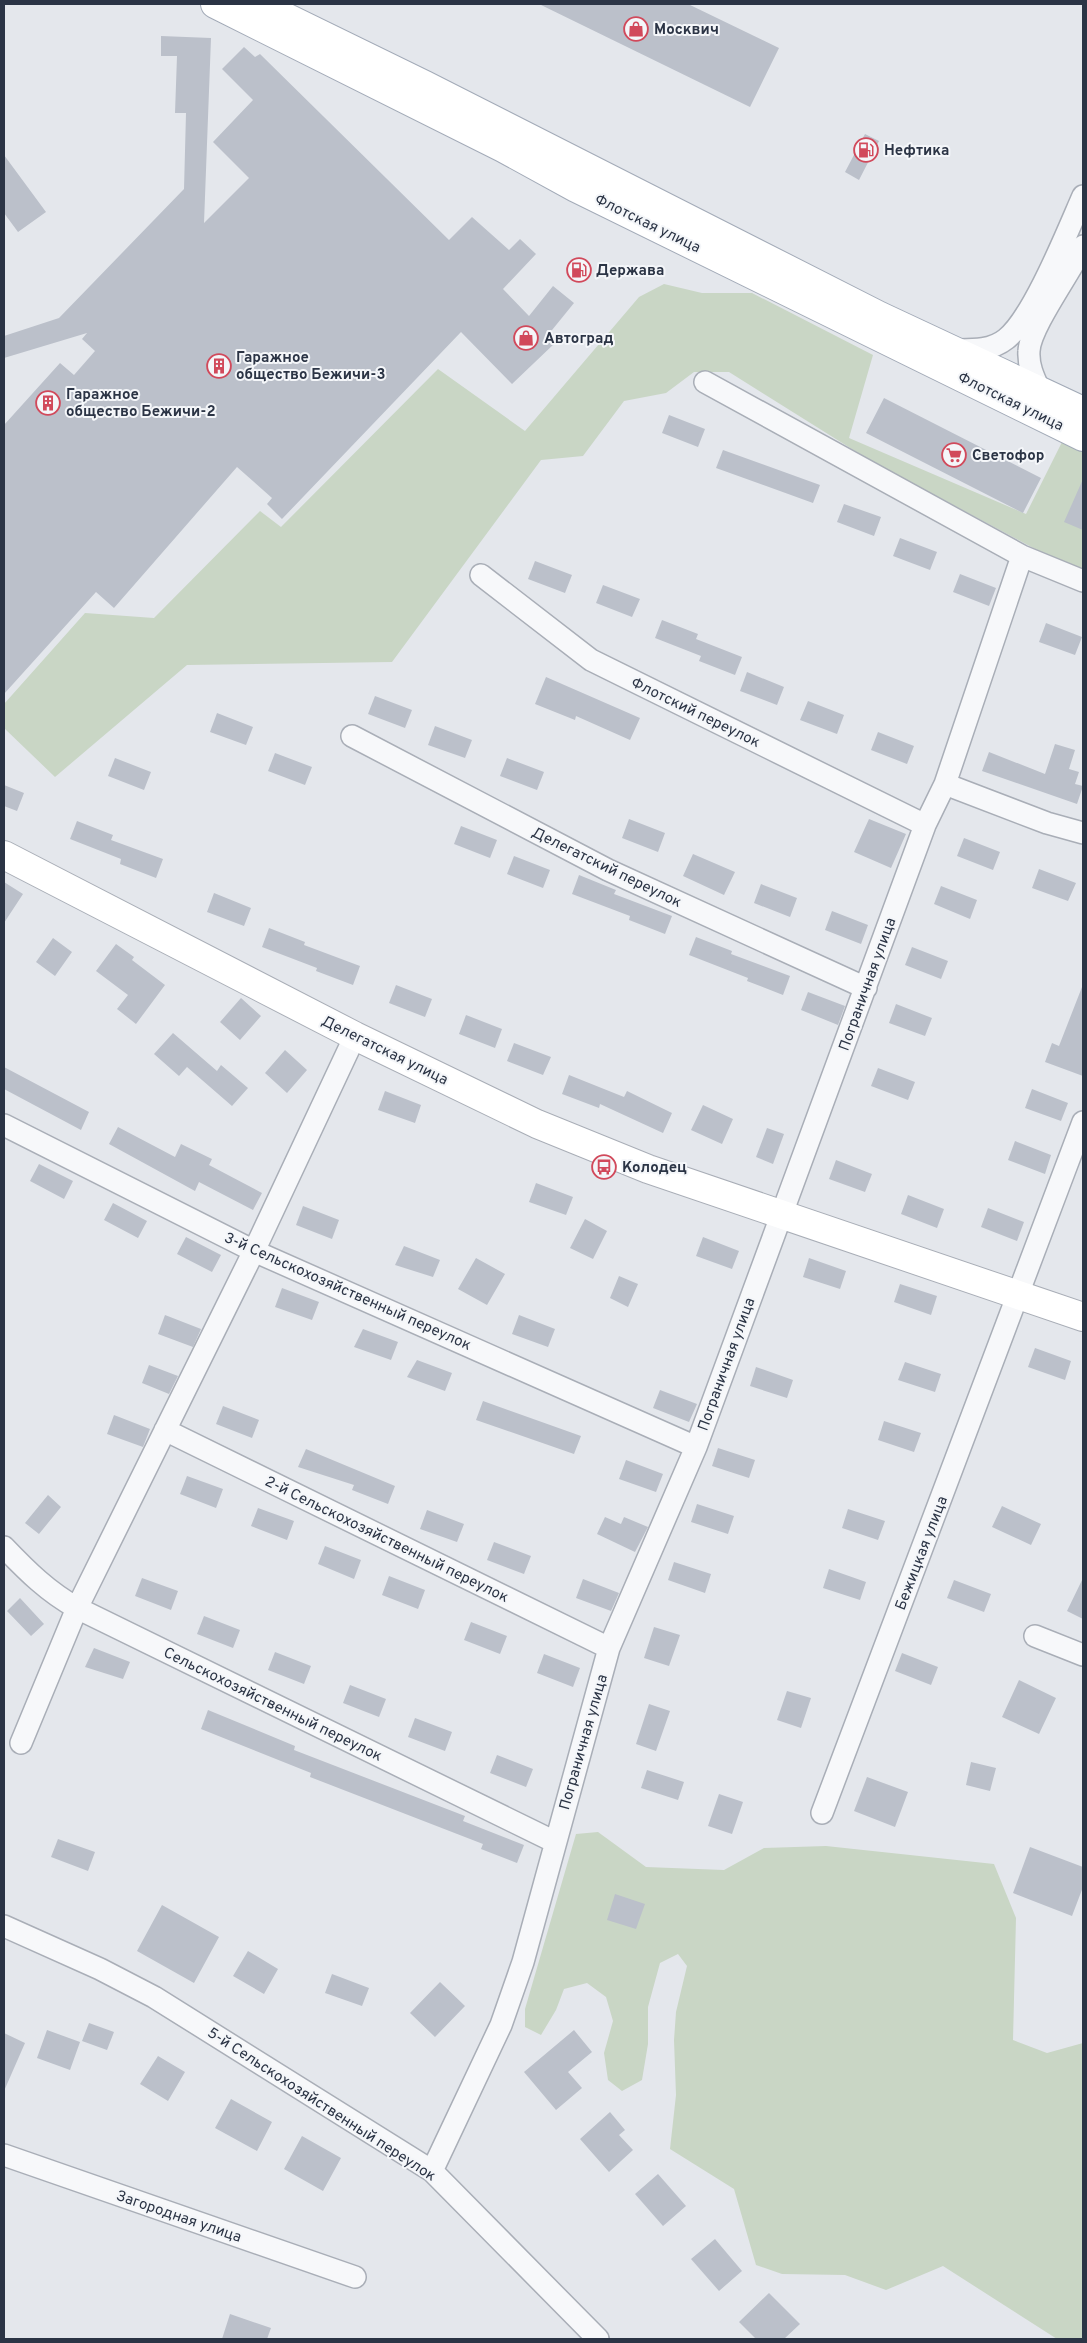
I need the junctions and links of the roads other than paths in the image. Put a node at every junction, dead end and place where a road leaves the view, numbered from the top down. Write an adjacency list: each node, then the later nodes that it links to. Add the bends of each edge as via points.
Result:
1 (215, 4): 9 (main road, Флотская улица, via 576,188)
2 (259, 4): 5 (main road, Флотская улица)
3 (1083, 196): 5 (street, via 1055,260 1023,320 1006,339 982,350)
4 (1083, 246): 7 (street, via 1036,327 1029,350 1031,372)
5 (953, 350): 7 (main road, Флотская улица)
6 (705, 382): 10 (street)
7 (1040, 391): 8 (main road, Флотская улица)
8 (1083, 412)
9 (1083, 437)
10 (1022, 556): 12 (street); 14 (street, Пограничная улица)
11 (481, 575): 15 (street, Флотский переулок, via 591,660)
12 (1083, 581)
13 (352, 736): 18 (street, Делегатский переулок, via 608,870)
14 (945, 784): 15 (street, Пограничная улица); 16 (street, via 1047,823)
15 (925, 825): 18 (street, Пограничная улица)
16 (1083, 833)
17 (4, 855): 19 (main road, Делегатская улица)
18 (866, 988): 22 (street, Пограничная улица)
19 (355, 1036): 22 (main road, Делегатская улица, via 537,1124 648,1170); 23 (street)
20 (1083, 1122): 24 (street, Бежицкая улица)
21 (4, 1125): 23 (street, 3-й Сельскохозяйственный переулок)
22 (781, 1215): 24 (main road); 27 (street, Пограничная улица)
23 (254, 1251): 26 (street); 27 (street, 3-й Сельскохозяйственный переулок)
24 (1017, 1293): 25 (main road); 34 (street, Бежицкая улица)
25 (1083, 1317)
26 (165, 1430): 29 (street); 31 (street, 2-й Сельскохозяйственный переулок)
27 (696, 1447): 31 (street, Пограничная улица)
28 (4, 1547): 29 (street, Сельскохозяйственный переулок, via 38,1582)
29 (78, 1608): 33 (street); 35 (street, Сельскохозяйственный переулок)
30 (1035, 1636): 32 (street)
31 (609, 1648): 35 (street, Пограничная улица)
32 (1083, 1656)
33 (21, 1743)
34 (822, 1813)
35 (555, 1842): 38 (street, Пограничная улица, via 523,1962 501,2025)
36 (4, 1926): 38 (street, 5-й Сельскохозяйственный переулок, via 154,1997)
37 (4, 2156): 39 (street, Загородная улица)
38 (432, 2171): 40 (street, 5-й Сельскохозяйственный переулок)
39 (355, 2277)
40 (598, 2339)

